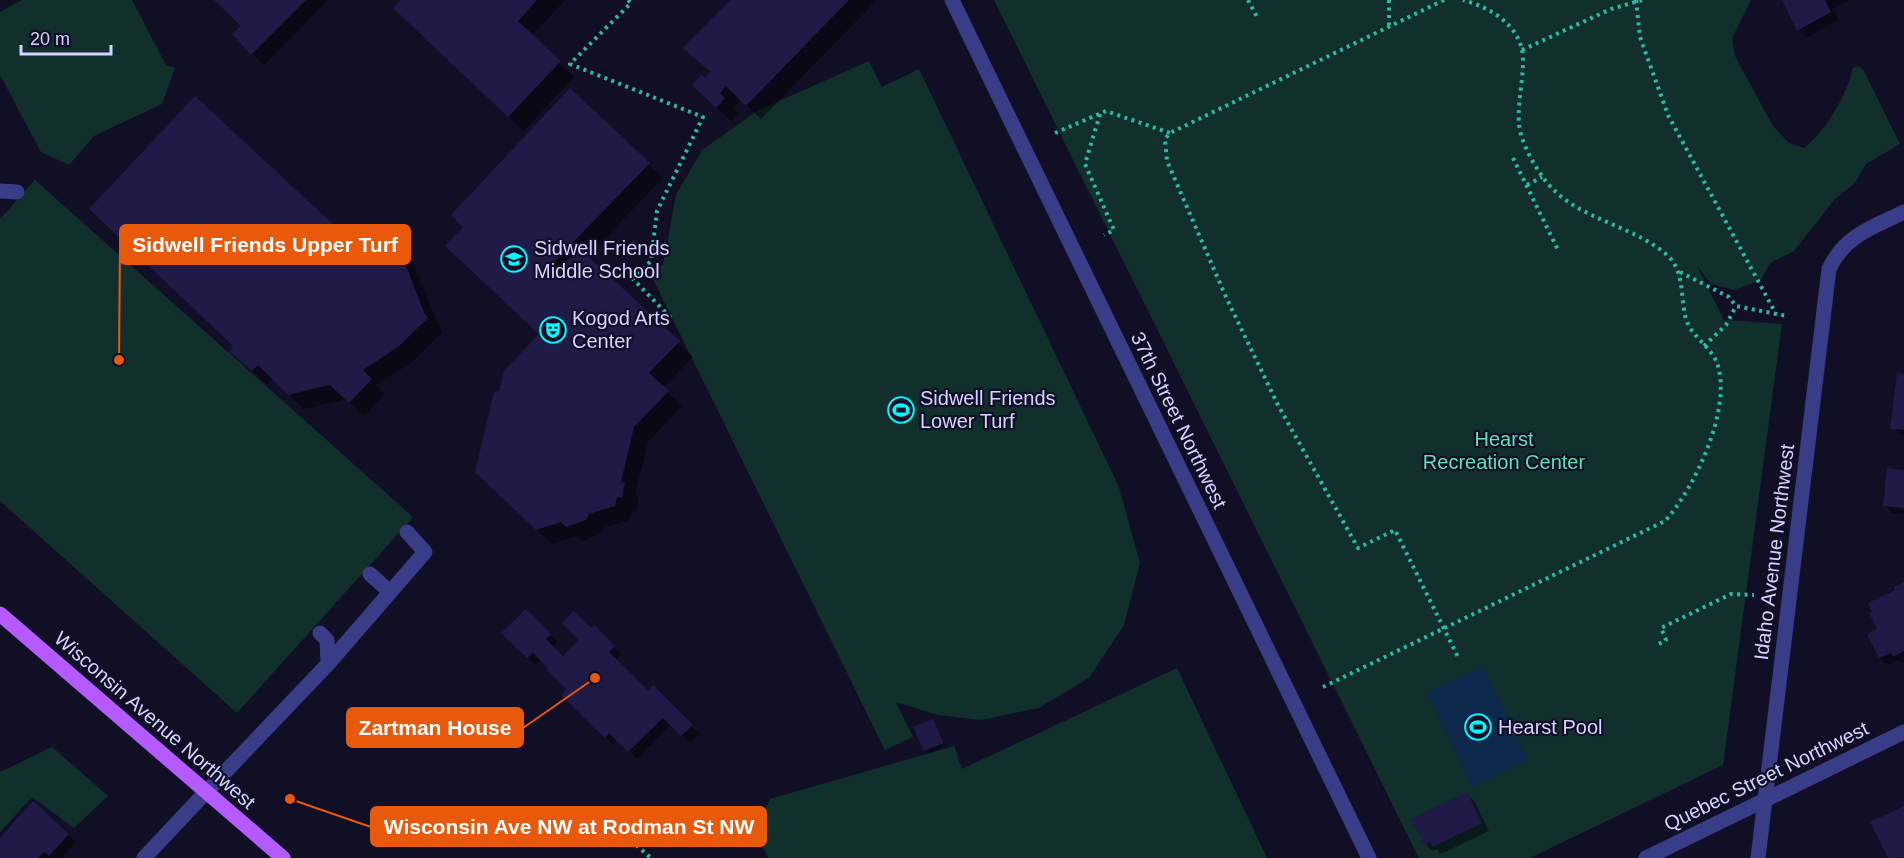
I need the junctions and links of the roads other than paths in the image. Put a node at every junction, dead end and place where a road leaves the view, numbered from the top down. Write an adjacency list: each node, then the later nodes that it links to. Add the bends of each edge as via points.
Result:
1 (952, 0): 16 (street, 37th Street Northwest)
2 (0, 191): 3 (street)
3 (17, 192)
4 (1904, 212): 13 (street, Idaho Avenue Northwest, via 1860,233 1837,252 1828,269)
5 (407, 532): 7 (street, via 425,552)
6 (370, 574): 7 (street)
7 (390, 592): 10 (street)
8 (0, 614): 12 (main road, Wisconsin Avenue Northwest)
9 (320, 633): 10 (street, via 327,640)
10 (328, 664): 12 (street)
11 (1904, 732): 13 (street, Quebec Street Northwest)
12 (206, 792): 14 (street); 15 (main road, Wisconsin Avenue Northwest)
13 (1765, 800): 17 (street, Quebec Street Northwest); 18 (street, Idaho Avenue Northwest)
14 (144, 858)
15 (283, 858)
16 (1369, 858)
17 (1646, 858)
18 (1758, 858)

